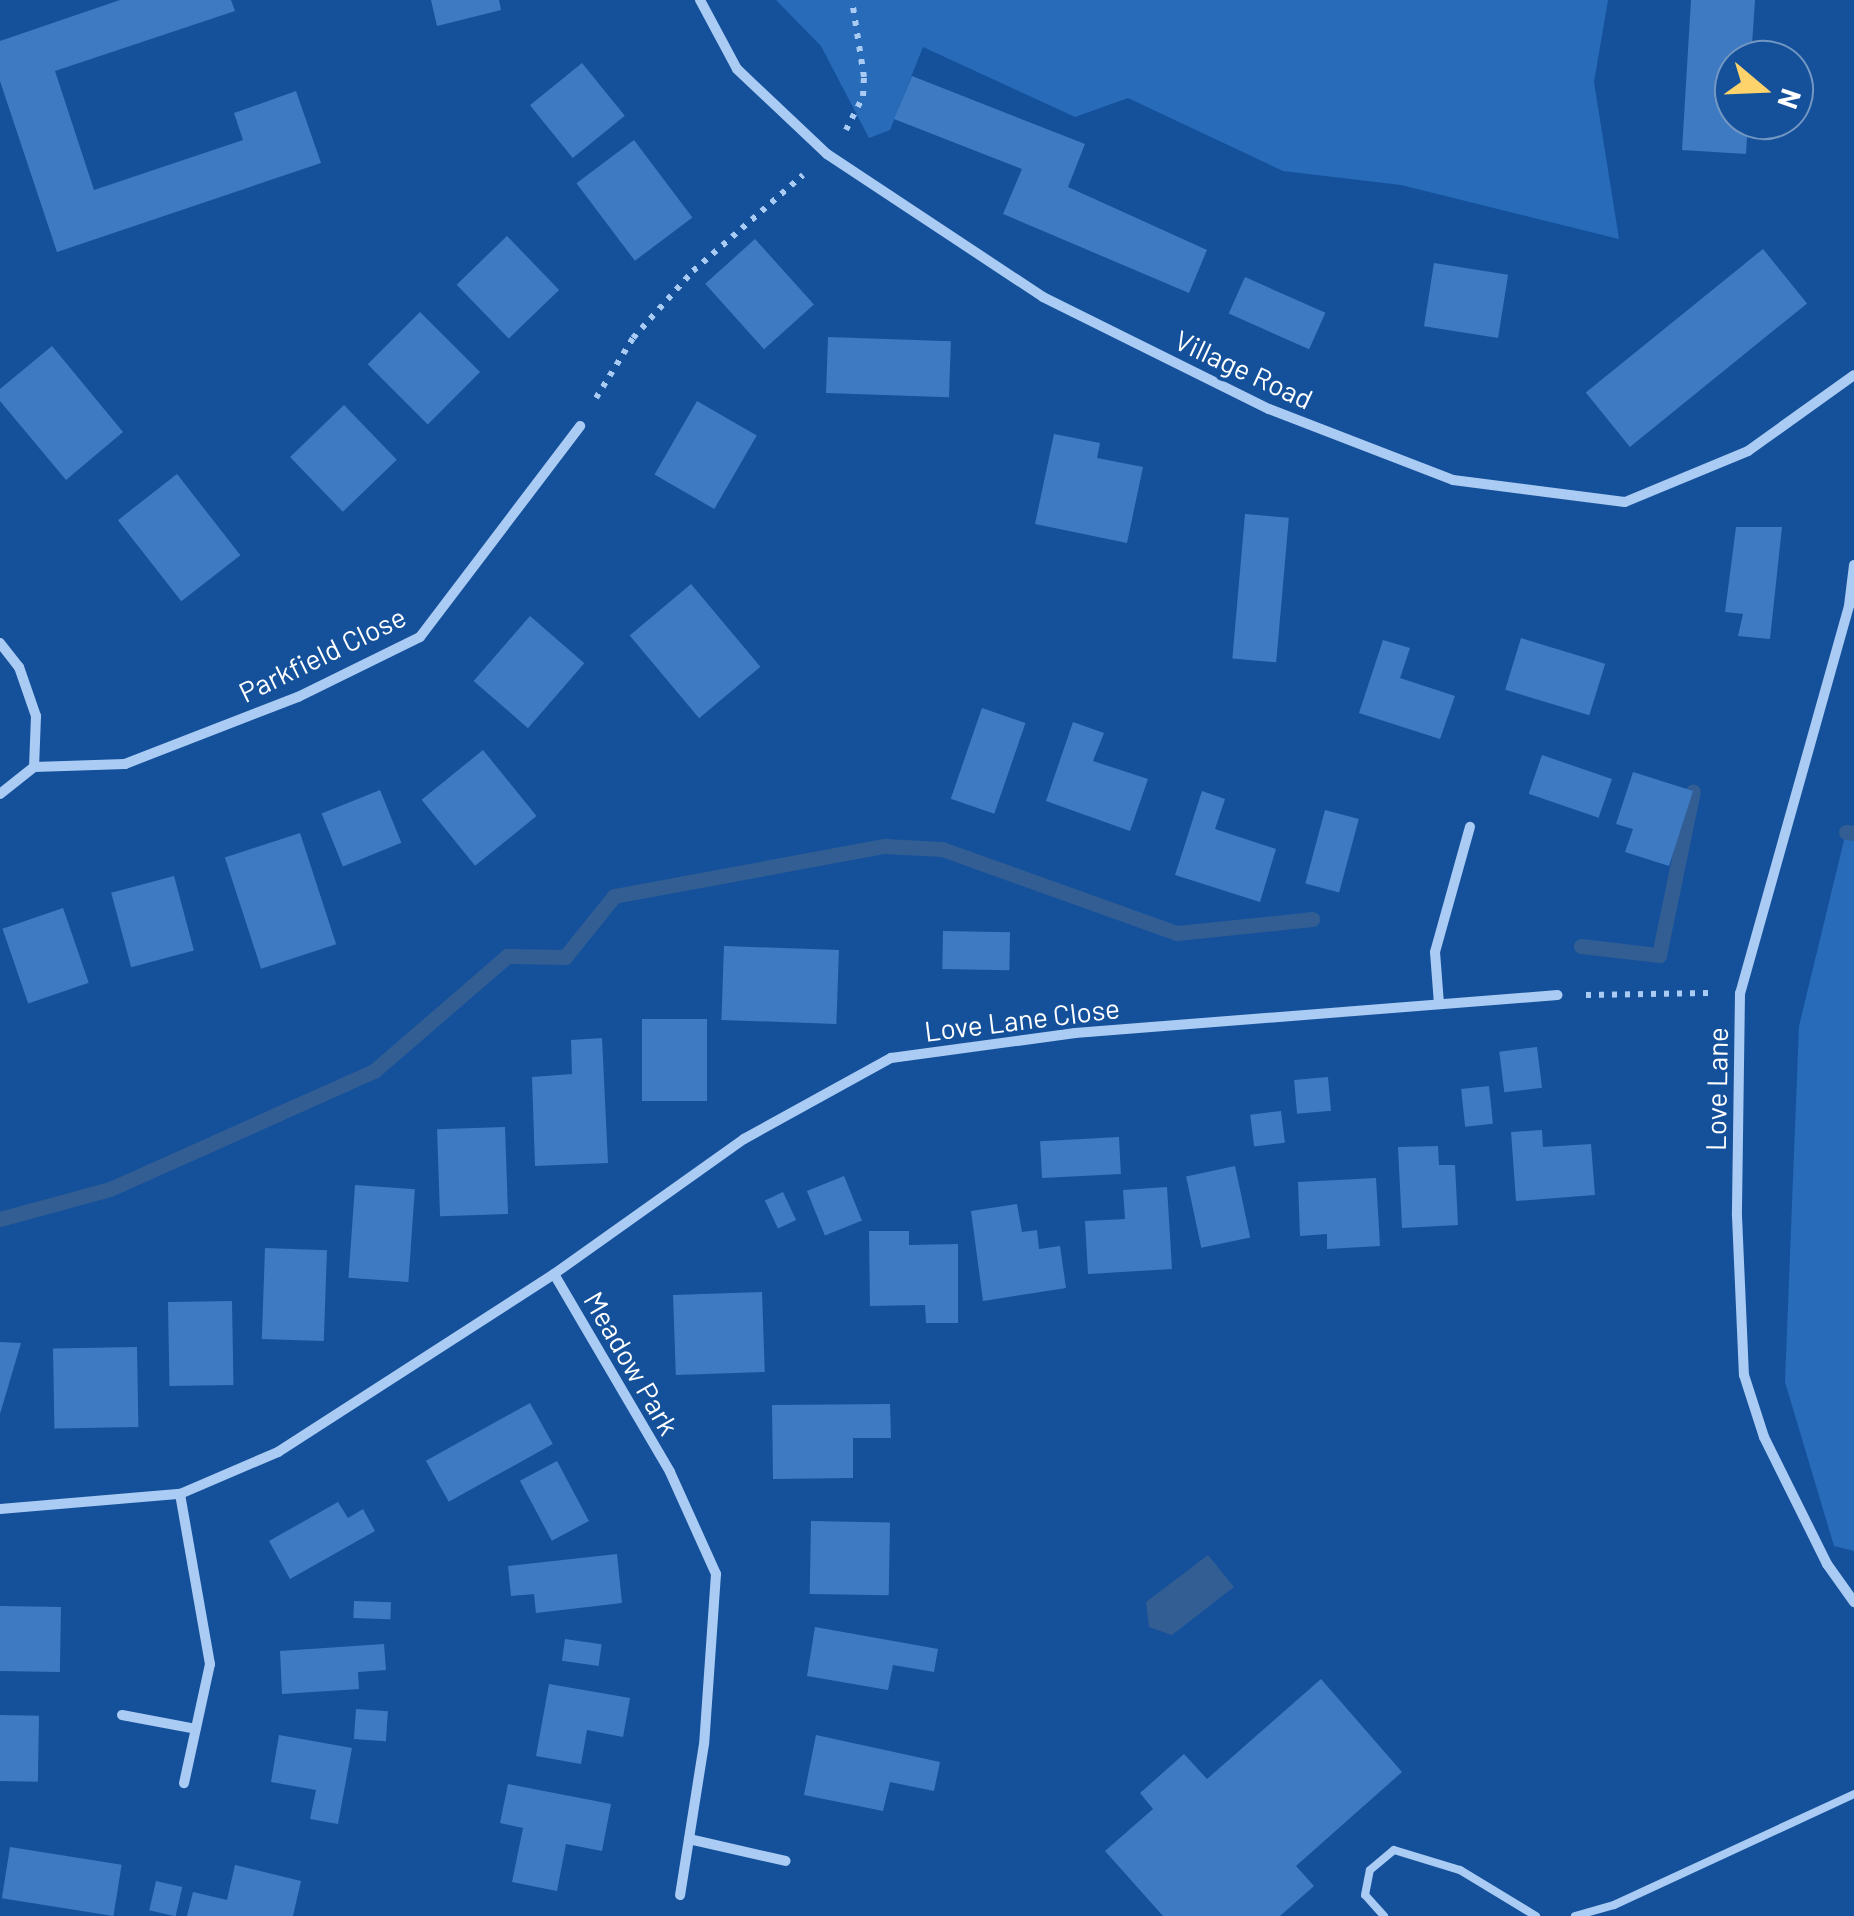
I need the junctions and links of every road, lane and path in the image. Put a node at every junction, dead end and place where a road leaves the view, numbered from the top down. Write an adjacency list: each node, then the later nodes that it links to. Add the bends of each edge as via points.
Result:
1 (700, 0): 3 (street, Village Road, via 737,68)
2 (852, 0): 3 (path, via 864,47 863,96)
3 (828, 154): 4 (street, Village Road, via 1044,297 1269,409 1453,480 1625,502 1748,452); 5 (path, via 693,270 633,338)
4 (1854, 375)
5 (580, 426): 8 (street, Parkfield Close, via 420,637 298,696 125,764)
6 (1854, 565): 11 (street, Love Lane, via 1849,606)
7 (0, 644): 8 (street, via 20,668 36,716)
8 (34, 767): 9 (street)
9 (0, 794)
10 (1470, 826): 13 (street, via 1435,952)
11 (1740, 992): 12 (path); 17 (street, Love Lane, via 1737,1216 1744,1375 1764,1438 1827,1564)
12 (1558, 996): 13 (street, Love Lane Close)
13 (1439, 1004): 14 (street, Love Lane Close, via 1074,1033 891,1058 744,1139)
14 (554, 1274): 15 (street, Meadow Park, via 278,1452); 22 (street, Meadow Park, via 670,1472 716,1574 704,1744)
15 (180, 1494): 16 (street, Meadow Park); 19 (street, via 210,1664)
16 (0, 1509)
17 (1854, 1602)
18 (122, 1715): 19 (street)
19 (196, 1729): 20 (street)
20 (184, 1783)
21 (1854, 1794): 27 (lane, via 1614,1906)
22 (689, 1839): 23 (street); 24 (street, Meadow Park)
23 (786, 1861)
24 (680, 1895)
25 (1384, 1916): 26 (lane, via 1365,1895 1370,1870 1394,1850 1460,1870)
26 (1536, 1916)
27 (1575, 1916)

